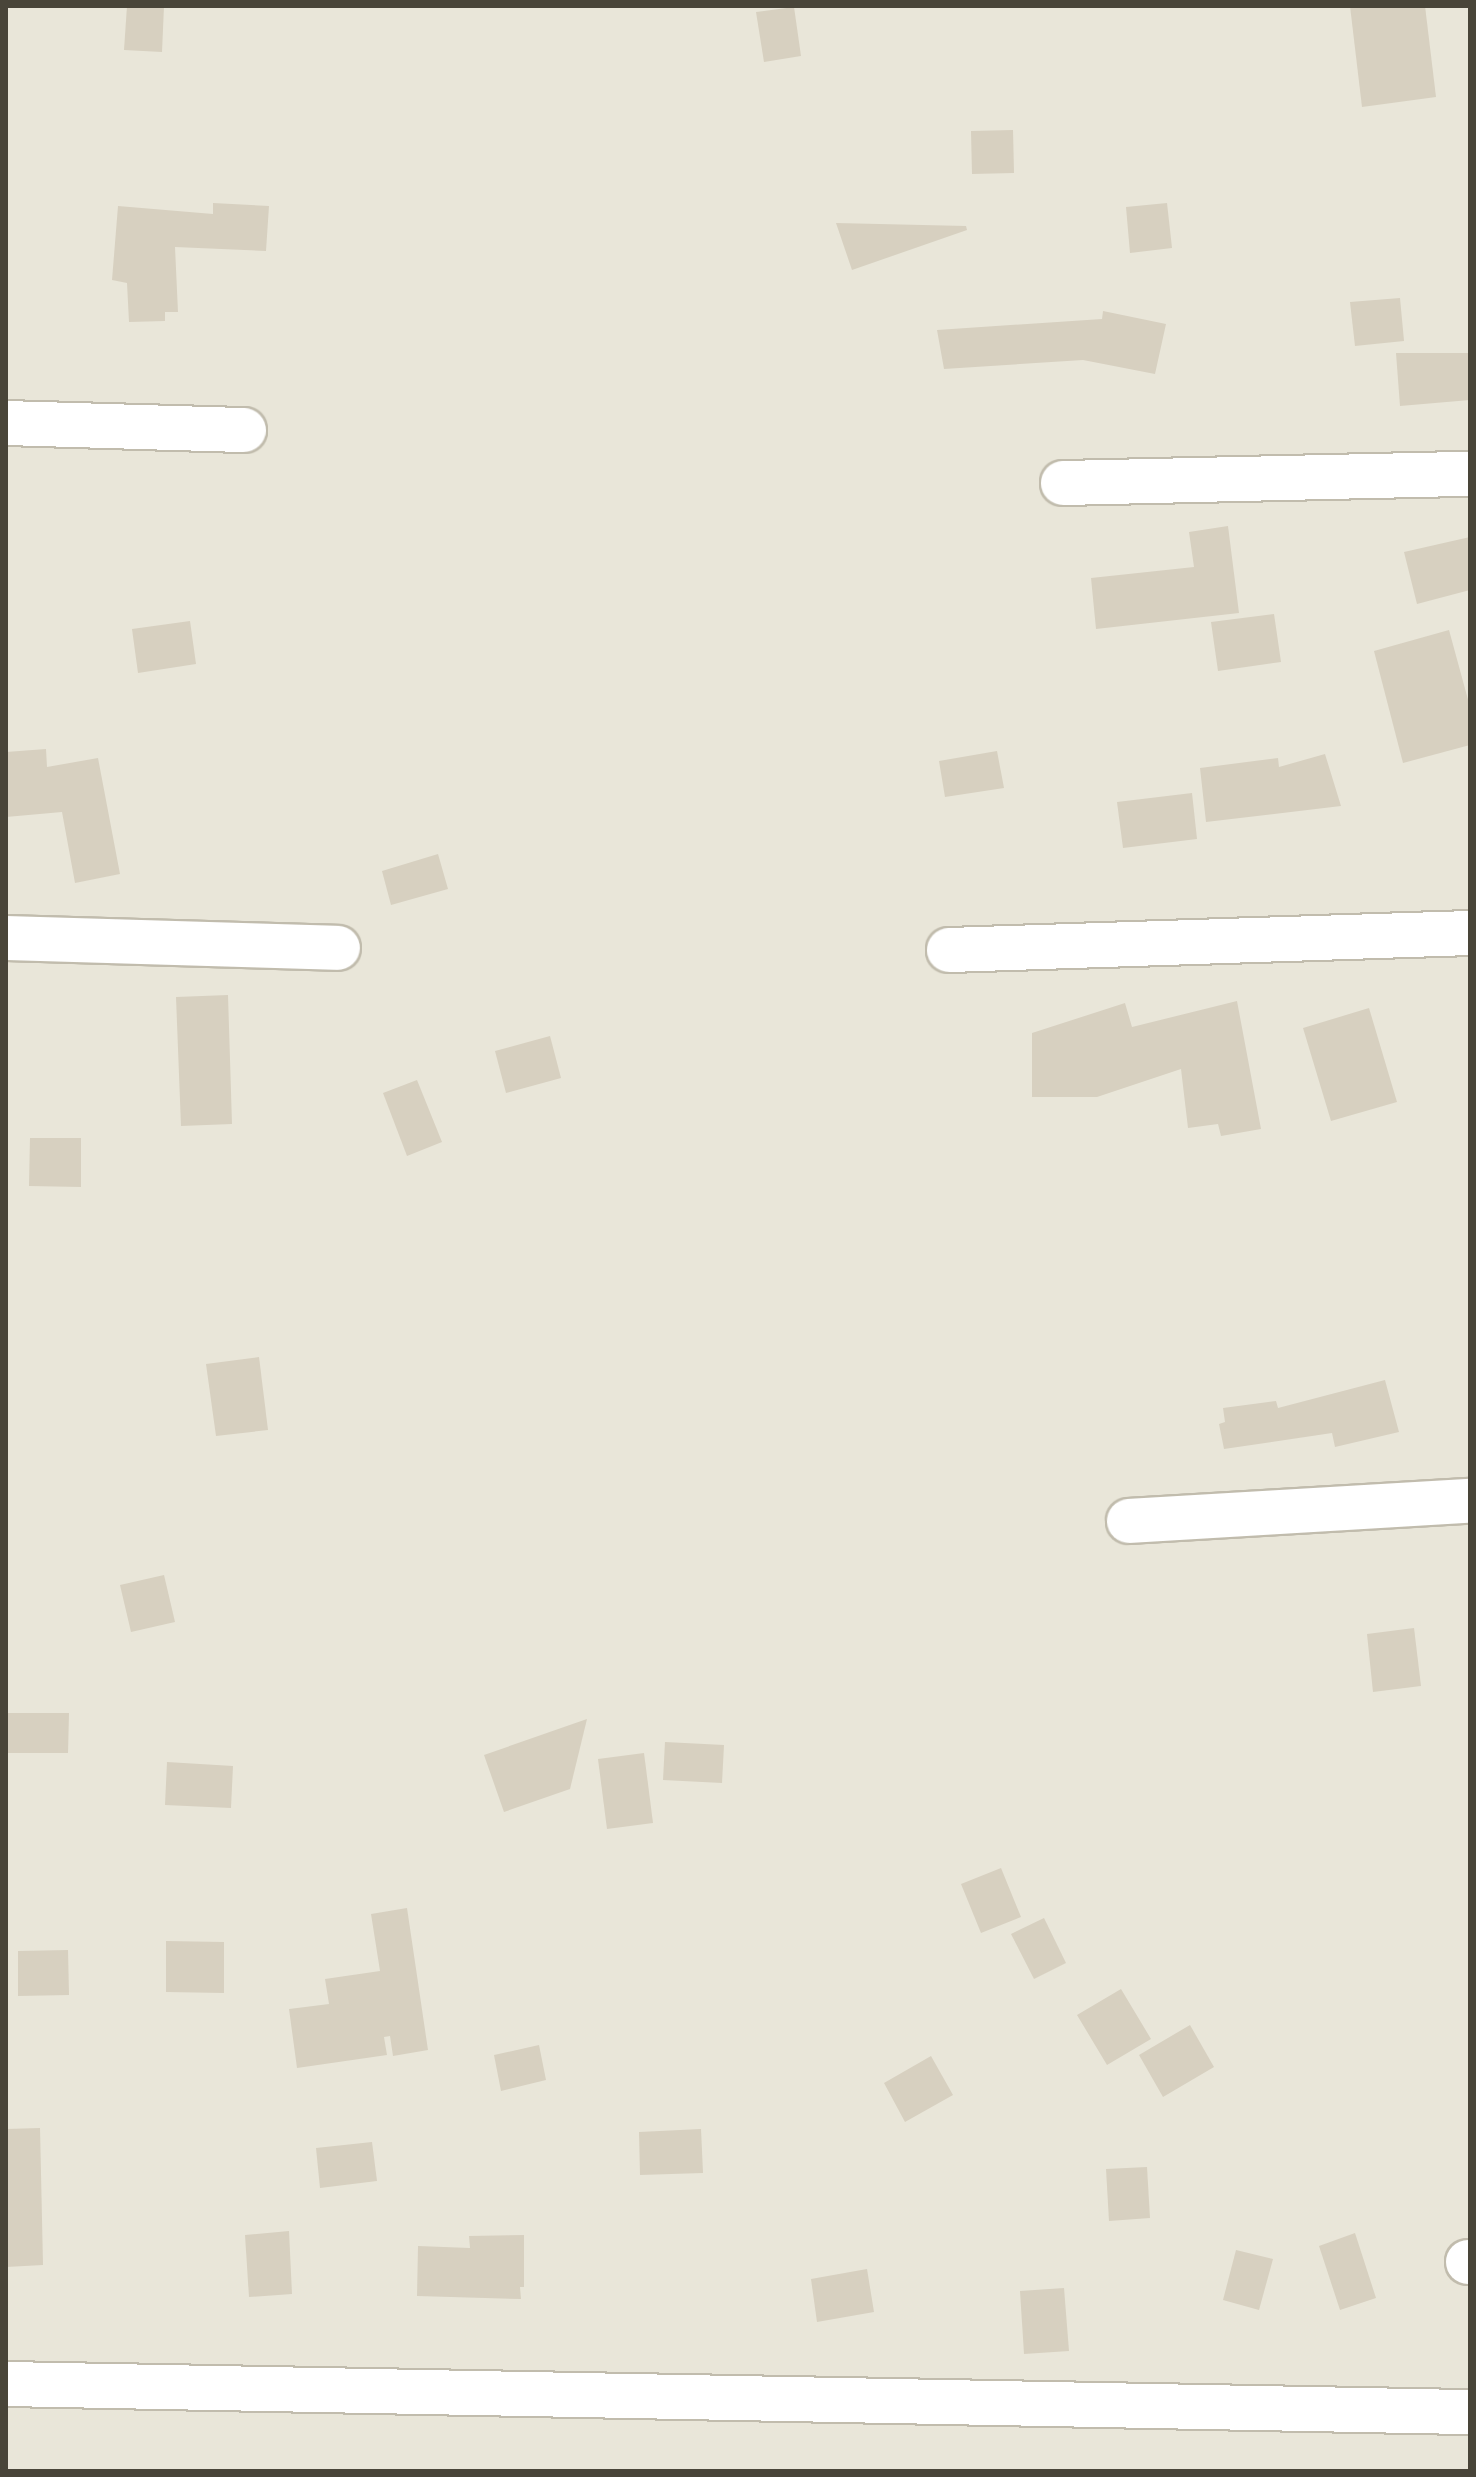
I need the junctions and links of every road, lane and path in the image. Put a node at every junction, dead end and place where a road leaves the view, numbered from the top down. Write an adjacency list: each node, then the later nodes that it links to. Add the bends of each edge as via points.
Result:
1 (6, 423): 2 (street)
2 (244, 430)
3 (1470, 474): 4 (street)
4 (1063, 483)
5 (1470, 933): 8 (street)
6 (6, 938): 7 (street)
7 (338, 948)
8 (949, 950)
9 (1470, 1501): 10 (street)
10 (1129, 1521)
11 (6, 2384): 12 (street)
12 (1470, 2412)

